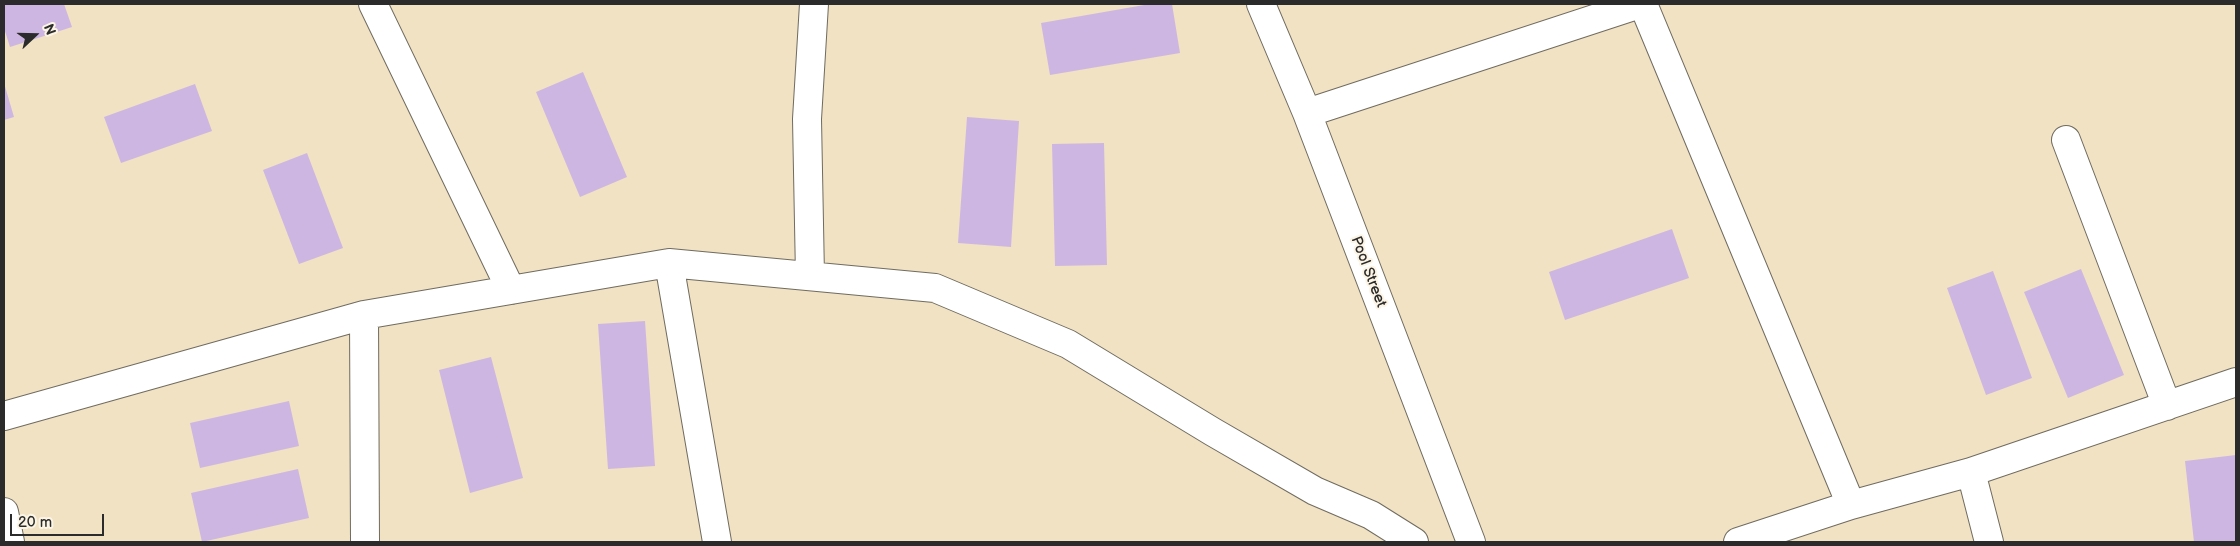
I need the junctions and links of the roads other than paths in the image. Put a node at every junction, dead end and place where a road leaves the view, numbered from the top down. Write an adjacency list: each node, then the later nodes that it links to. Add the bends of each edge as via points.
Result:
1 (373, 4): 9 (street)
2 (814, 4): 8 (street, via 807,119)
3 (1260, 4): 5 (street, Pool Street)
4 (1642, 4): 5 (street); 15 (street)
5 (1307, 114): 21 (street, Pool Street)
6 (2066, 140): 12 (street)
7 (668, 263): 8 (street); 9 (street); 19 (street)
8 (810, 276): 20 (street, via 935,288 1068,344 1306,486 1371,515)
9 (511, 290): 10 (street)
10 (364, 315): 13 (street); 18 (street)
11 (2236, 382): 12 (street)
12 (2166, 406): 14 (street)
13 (4, 416)
14 (1971, 472): 15 (street); 23 (street)
15 (1851, 505): 22 (street)
16 (4, 512): 17 (street)
17 (10, 542)
18 (365, 542)
19 (717, 542)
20 (1414, 542)
21 (1471, 542)
22 (1738, 542)
23 (1989, 542)

